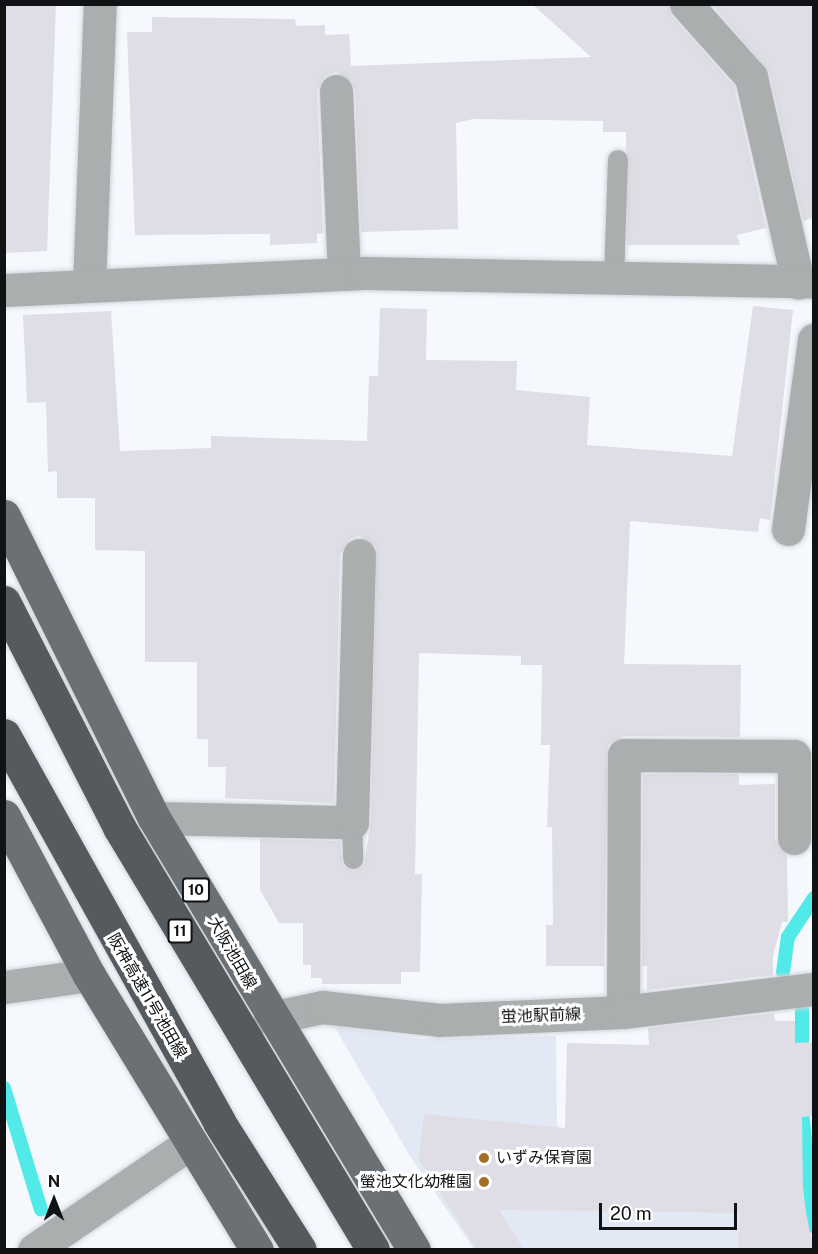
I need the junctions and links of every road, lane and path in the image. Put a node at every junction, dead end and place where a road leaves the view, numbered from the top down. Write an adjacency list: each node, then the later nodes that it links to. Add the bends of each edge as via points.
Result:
1 (100, 4): 8 (street)
2 (686, 4): 7 (street, via 752,77)
3 (336, 91): 5 (street)
4 (618, 160): 6 (lane)
5 (344, 274): 6 (street, via 492,272); 8 (street)
6 (614, 279): 7 (street)
7 (806, 283)
8 (89, 285): 9 (street)
9 (4, 290)
10 (813, 340): 12 (street)
11 (4, 516): 17 (main road, 大阪池田線 / 10)
12 (788, 529)
13 (359, 555): 18 (street)
14 (4, 602): 30 (highway, 11, via 119,827)
15 (4, 735): 29 (highway, 阪神高速11号池田線, via 219,1122)
16 (4, 816): 21 (main road)
17 (154, 818): 18 (street); 25 (main road, 大阪池田線 / 10)
18 (352, 822): 20 (lane)
19 (794, 838): 24 (street, via 794,756 624,755)
20 (353, 859)
21 (89, 975): 22 (street); 26 (main road)
22 (4, 987)
23 (813, 989): 24 (street, 蛍池駅前線)
24 (623, 1012): 25 (street, 蛍池駅前線, via 439,1020 322,1007)
25 (270, 1018): 31 (main road, 大阪池田線 / 10)
26 (189, 1144): 27 (street); 28 (main road)
27 (34, 1250)
28 (257, 1250)
29 (300, 1250)
30 (373, 1250)
31 (414, 1250)

